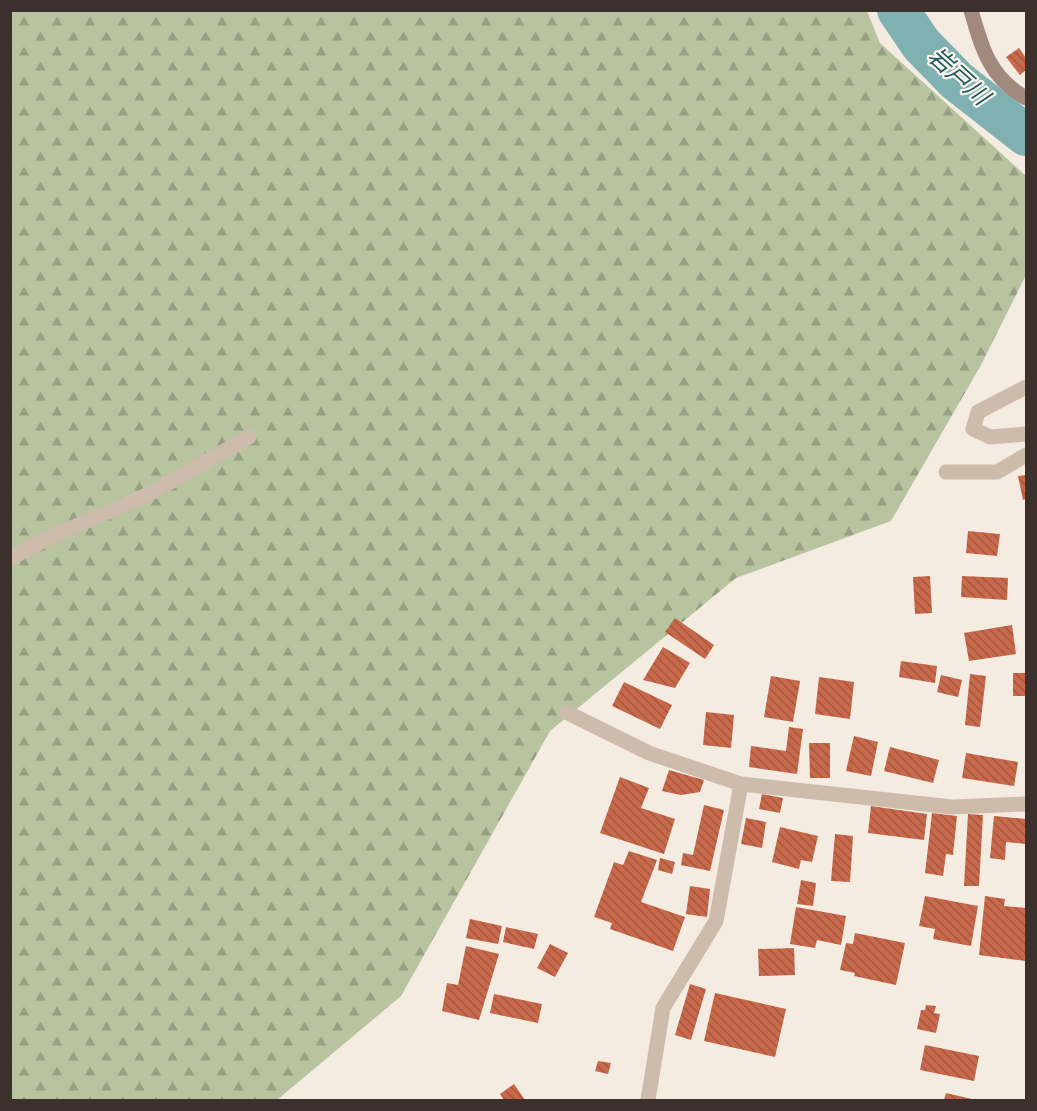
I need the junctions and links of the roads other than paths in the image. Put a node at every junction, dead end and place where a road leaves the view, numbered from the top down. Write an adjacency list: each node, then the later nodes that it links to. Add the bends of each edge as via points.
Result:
1 (971, 10): 2 (street, via 985,58 1011,90)
2 (1026, 98)
3 (1026, 387): 4 (street, via 978,412 973,429 990,437)
4 (1026, 434)
5 (249, 437): 8 (street, via 149,494)
6 (1026, 455): 7 (street, via 997,472)
7 (946, 472)
8 (10, 559)
9 (566, 712): 10 (street, via 649,753)
10 (741, 784): 11 (street, via 952,807); 12 (street, via 716,921 663,1008)
11 (1026, 804)
12 (648, 1101)

